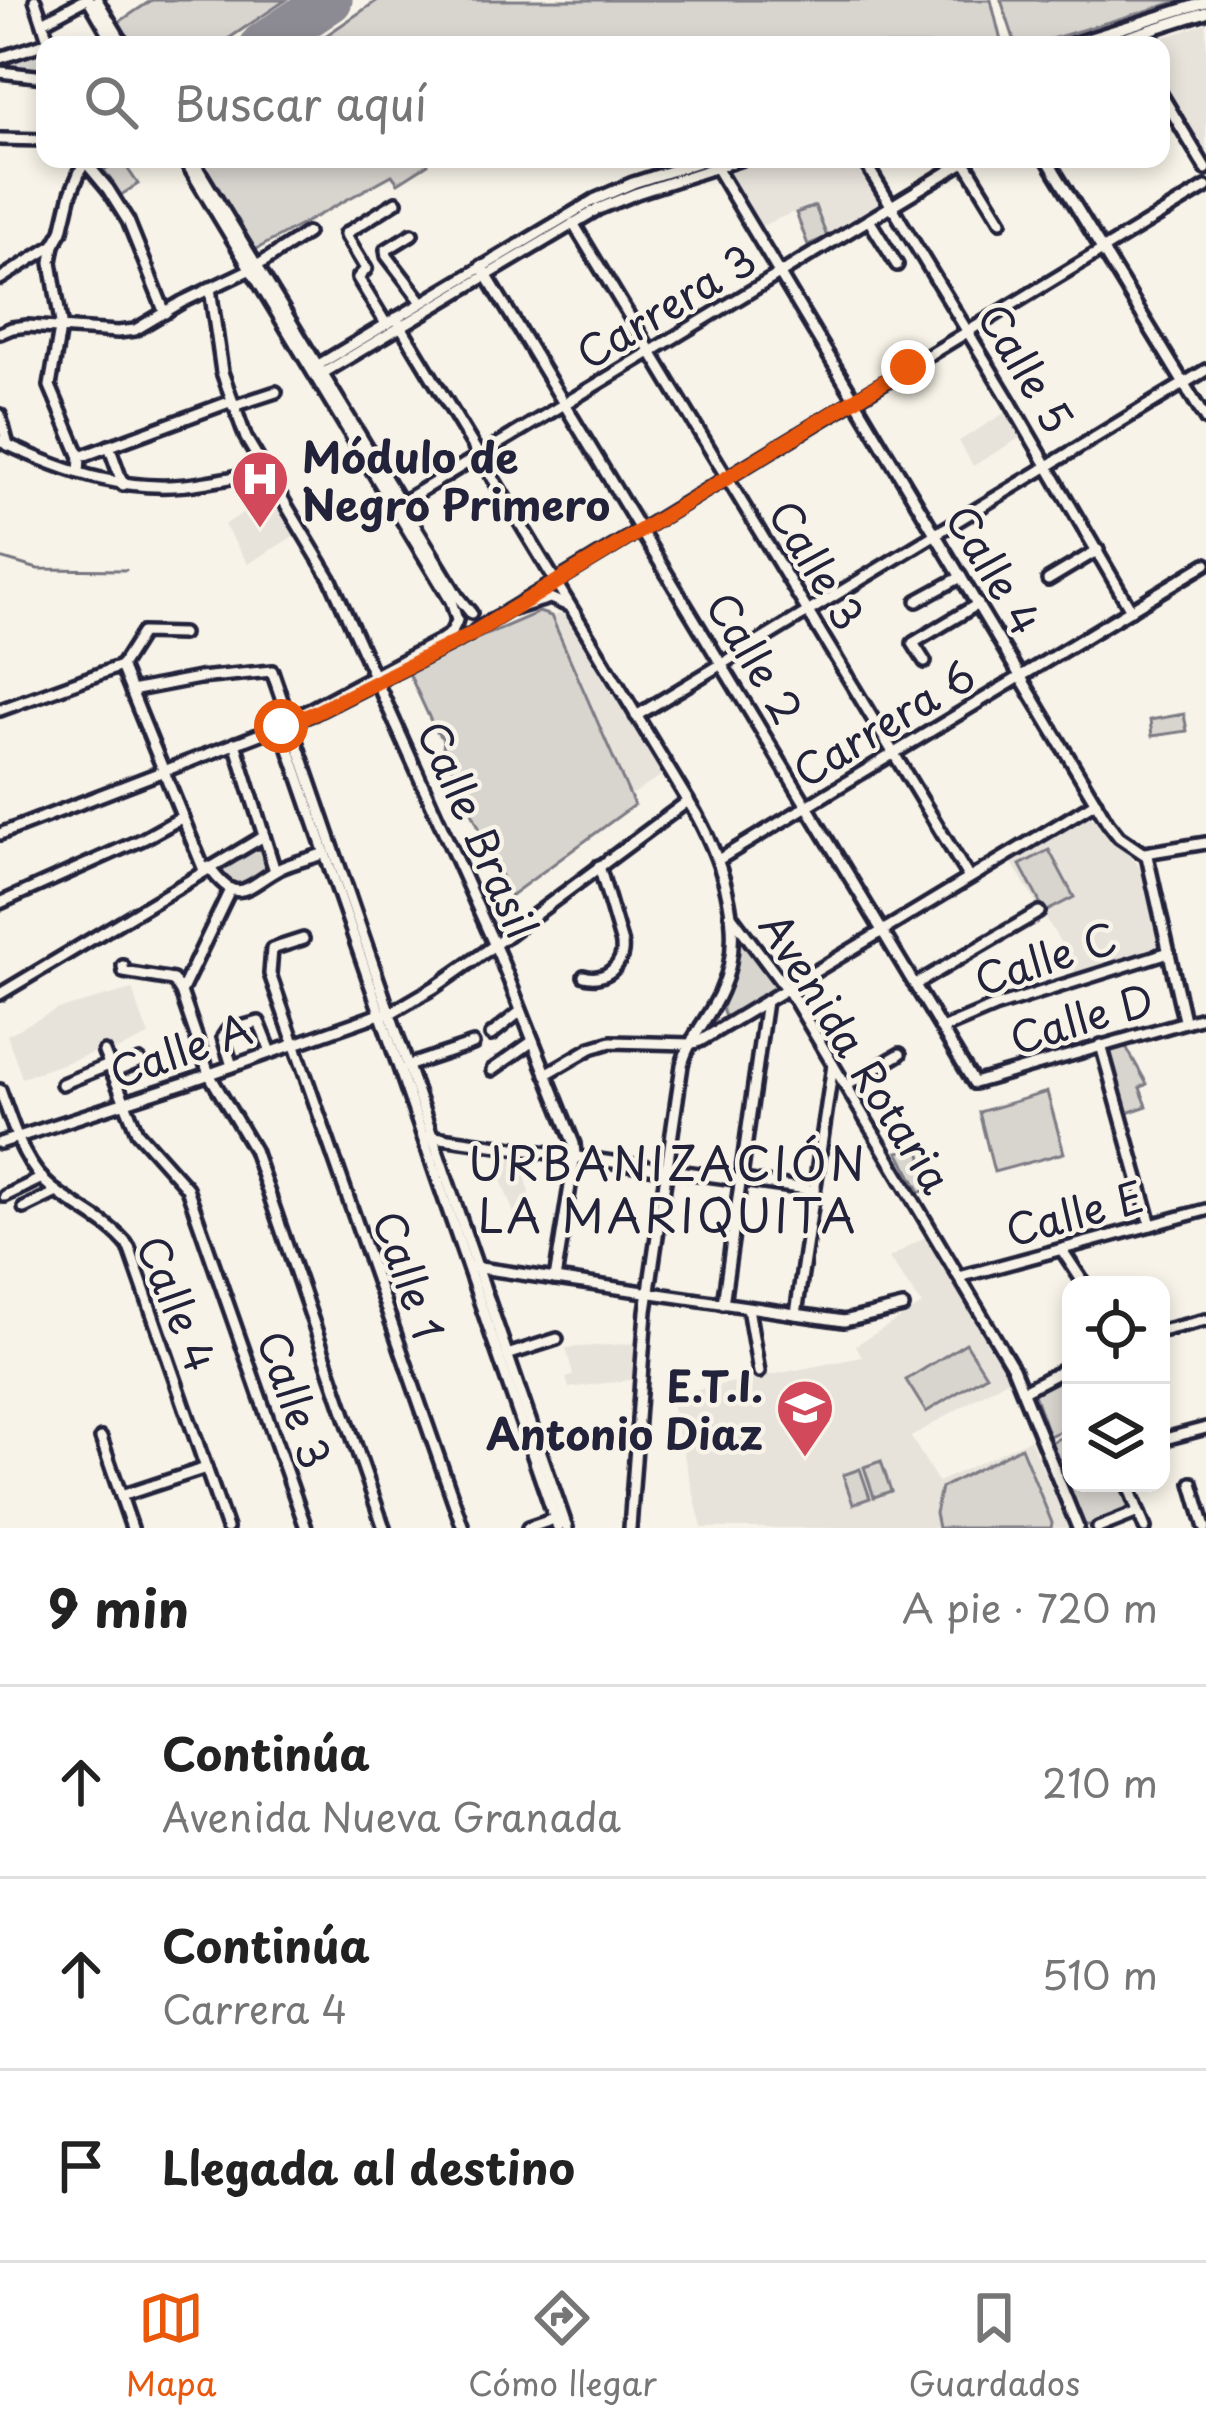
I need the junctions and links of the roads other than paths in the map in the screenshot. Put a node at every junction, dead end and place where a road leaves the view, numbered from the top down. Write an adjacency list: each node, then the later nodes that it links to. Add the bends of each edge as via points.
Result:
1 (35, 0): 5 (street)
2 (90, 0): 5 (street); 7 (street)
3 (1206, 2): 8 (street)
4 (1206, 12): 9 (street)
5 (43, 22): 6 (street)
6 (47, 36)
7 (113, 36)
8 (1129, 36)
9 (1130, 36)
10 (36, 48): 11 (street)
11 (0, 58)
12 (0, 72): 13 (street)
13 (36, 76)
14 (1170, 109): 27 (street)
15 (0, 139): 16 (street)
16 (36, 140)
17 (81, 168): 36 (street)
18 (91, 168): 45 (street, via 128,221)
19 (193, 168): 39 (street)
20 (689, 168): 40 (street, via 594,200)
21 (697, 168): 33 (street)
22 (716, 168): 41 (street, Calle 4)
23 (868, 168): 30 (street, Calle 5)
24 (954, 168): 30 (street, Carrera 3)
25 (971, 168): 32 (street)
26 (1052, 168): 37 (street)
27 (1206, 169)
28 (1206, 187): 37 (street)
29 (396, 202): 46 (street, via 345,234 366,269 358,278)
30 (891, 207): 31 (street, Carrera 3); 48 (street, Calle 5)
31 (869, 220): 38 (street); 41 (street, Carrera 3)
32 (1001, 221)
33 (573, 223): 40 (street); 50 (street, Calle 3)
34 (308, 233): 39 (street)
35 (412, 234): 44 (street, via 386,250)
36 (54, 244): 42 (street); 47 (street)
37 (1102, 250): 48 (street); 53 (street)
38 (897, 266)
39 (253, 267): 43 (street); 52 (street)
40 (484, 270): 44 (street); 46 (street); 56 (street, Calle 2)
41 (780, 274): 50 (street, Carrera 3); 55 (street, Calle 4)
42 (0, 279)
43 (210, 288): 45 (street); 57 (street, Calle Brasil)
44 (422, 302): 46 (street)
45 (165, 313): 47 (street, via 128,332)
46 (394, 323): 52 (street); 62 (street)
47 (61, 328): 49 (street); 63 (street, via 50,386)
48 (967, 331): 55 (street); 64 (street, Calle 5)
49 (0, 333)
50 (651, 352): 56 (street, Carrera 3); 67 (street, Calle 3)
51 (1206, 370): 53 (street)
52 (316, 372): 69 (street)
53 (1184, 383): 59 (street); 64 (street)
54 (277, 392): 57 (street)
55 (855, 399): 67 (street); 71 (street, Calle 4)
56 (565, 403): 62 (street, Carrera 3); 70 (street, Calle 2)
57 (232, 404): 61 (street); 65 (street, Calle Brasil)
58 (0, 415): 60 (street)
59 (1206, 420)
60 (4, 443): 66 (street)
61 (109, 446): 63 (street); 68 (street)
62 (479, 455): 69 (street, Carrera 3); 76 (street)
63 (80, 457): 66 (street)
64 (1048, 466): 71 (street); 72 (street, Calle 5)
65 (261, 468): 68 (street, via 177,487); 91 (street, Calle Brasil, via 322,563)
66 (79, 473): 68 (street)
67 (727, 477): 70 (street); 81 (street, Calle 3)
68 (123, 485)
69 (397, 505): 82 (street); 84 (street)
70 (641, 529): 76 (street); 88 (street, Calle 2)
71 (936, 535): 74 (street, Calle 4); 81 (street)
72 (1098, 550): 75 (street); 79 (street, Calle 5)
73 (1206, 564): 79 (street, Carrera 6)
74 (961, 577): 77 (street); 78 (street, Calle 4)
75 (1048, 580)
76 (555, 582): 80 (street); 83 (street, Avenida Rotaria)
77 (917, 601)
78 (978, 604): 87 (street, via 914,643); 90 (street, Calle 4)
79 (1131, 610): 90 (street, Carrera 6)
80 (506, 611): 82 (street); 83 (street, via 550,598); 85 (street)
81 (808, 612): 88 (street); 97 (street, Calle 3)
82 (472, 614): 84 (street); 85 (street)
83 (575, 616): 94 (street, Avenida Rotaria)
84 (456, 621): 85 (street, via 458,631); 91 (street, via 448,635)
85 (472, 632): 91 (street)
86 (182, 634): 89 (street, via 142,633)
87 (925, 662)
88 (722, 664): 94 (street); 101 (street, Calle 2)
89 (121, 666): 92 (street); 93 (street)
90 (1021, 676): 97 (street, Carrera 6); 100 (street, Calle 4)
91 (376, 677): 95 (street); 119 (street, Calle Brasil)
92 (131, 691): 95 (street, via 272,671); 98 (street)
93 (0, 710)
94 (636, 716): 99 (street, Avenida Rotaria)
95 (285, 725): 96 (street); 107 (street); 130 (street)
96 (236, 742): 98 (street); 104 (street)
97 (894, 754): 101 (street, Carrera 6); 112 (street, Calle 3)
98 (162, 770): 102 (street); 103 (street)
99 (688, 801): 108 (street, Avenida Rotaria); 109 (street, Calle A)
100 (1096, 802): 106 (street, Calle 4, via 1119,837); 112 (street)
101 (808, 806): 108 (street, Carrera 6); 117 (street, Calle 2)
102 (181, 818): 110 (street); 114 (street)
103 (0, 834)
104 (264, 836): 110 (street); 111 (street)
105 (1206, 843): 106 (street)
106 (1144, 853): 120 (street, Calle 4)
107 (325, 854): 111 (street); 130 (street)
108 (718, 860): 116 (street, Avenida Rotaria)
109 (599, 866): 119 (street, Calle A); 122 (street, via 624,952 605,974)
110 (207, 869): 113 (street); 126 (street)
111 (275, 871): 113 (street)
112 (969, 878): 117 (street)
113 (230, 890): 125 (street)
114 (0, 903)
115 (1039, 912): 123 (street)
116 (730, 914): 124 (street, Avenida Rotaria); 127 (street, via 731,958)
117 (883, 930): 123 (street, Calle 2); 124 (street)
118 (304, 940): 137 (street, Calle 1, via 272,949 271,970)
119 (494, 945): 129 (street, Calle Brasil); 130 (street, Calle A)
120 (1169, 952): 132 (street, Calle 4); 134 (street, Calle C)
121 (123, 966): 125 (street, via 173,980)
122 (584, 976)
123 (916, 984): 134 (street, Calle 2)
124 (787, 987): 128 (street); 145 (street, Avenida Rotaria)
125 (181, 992): 150 (street)
126 (0, 994)
127 (718, 999): 133 (street, via 716,1019); 139 (street)
128 (766, 1001): 133 (street); 163 (street)
129 (521, 1011): 135 (street); 136 (street, Calle Brasil)
130 (385, 1014): 137 (street, Calle A); 147 (street); 157 (street)
131 (1206, 1016): 132 (street, Calle D)
132 (1184, 1020): 140 (street, Calle D)
133 (725, 1027): 139 (street)
134 (942, 1029): 152 (street, Calle 2)
135 (491, 1034)
136 (533, 1041): 149 (street); 151 (street, Calle Brasil)
137 (296, 1044): 142 (street, Calle A); 200 (street, Calle 1)
138 (473, 1044): 147 (street)
139 (690, 1045): 151 (street, via 610,1042); 161 (street)
140 (1101, 1046): 152 (street, Calle D); 169 (street)
141 (104, 1052): 148 (street, Calle 3)
142 (271, 1052): 146 (street, Calle A); 146 (street, via 259,1022 227,1031)
143 (900, 1054): 154 (street)
144 (140, 1061): 148 (street)
145 (833, 1064): 154 (street, Avenida Rotaria); 164 (street)
146 (232, 1066): 150 (street, Calle A)
147 (407, 1066): 157 (street)
148 (110, 1069): 153 (street); 156 (street, Calle 3)
149 (492, 1070)
150 (209, 1074): 156 (street, Calle A); 199 (street, via 254,1150)
151 (546, 1074): 160 (street, Calle Brasil)
152 (974, 1083)
153 (62, 1084)
154 (846, 1086): 173 (street, Avenida Rotaria)
155 (0, 1090): 158 (street, Calle 4)
156 (123, 1104): 158 (street, Calle A); 198 (street, Calle 3, via 188,1189)
157 (427, 1136): 160 (street); 171 (street)
158 (17, 1138): 159 (street, Calle A); 162 (street, Calle 4)
159 (0, 1143)
160 (575, 1155): 161 (street); 174 (street, Calle Brasil)
161 (667, 1169): 163 (street); 175 (street)
162 (42, 1178): 165 (street, Calle 4); 166 (street)
163 (740, 1179): 164 (street); 176 (street)
164 (814, 1190): 179 (street)
165 (57, 1192): 167 (street); 190 (street, Calle 4, via 129,1247)
166 (5, 1196)
167 (24, 1208)
168 (1206, 1210): 169 (street, Calle E)
169 (1151, 1225): 170 (street, Calle E)
170 (1062, 1250): 172 (street); 173 (street, Calle E)
171 (472, 1267): 174 (street); 183 (street); 195 (street)
172 (1079, 1276)
173 (959, 1277): 186 (street, Avenida Rotaria)
174 (555, 1279): 175 (street)
175 (649, 1294): 176 (street); 202 (street)
176 (723, 1304): 178 (street)
177 (902, 1307): 179 (street, via 844,1321)
178 (748, 1308): 179 (street); 185 (street)
179 (796, 1314)
180 (1206, 1320): 181 (street)
181 (1170, 1329)
182 (557, 1340): 183 (street)
183 (507, 1355): 195 (street)
184 (1062, 1371): 186 (street)
185 (759, 1372)
186 (1023, 1391): 203 (street, Avenida Rotaria)
187 (1206, 1428): 189 (street)
188 (101, 1438): 193 (street)
189 (1170, 1438)
190 (206, 1468): 193 (street); 197 (street, Calle 4)
191 (1192, 1483): 206 (street)
192 (1130, 1492): 194 (street)
193 (121, 1496): 196 (street)
194 (1138, 1512): 204 (street); 205 (street)
195 (561, 1523): 201 (street)
196 (132, 1528)
197 (227, 1528)
198 (306, 1528)
199 (384, 1528)
200 (463, 1528)
201 (528, 1528)
202 (630, 1528)
203 (1078, 1528)
204 (1098, 1528)
205 (1144, 1528)
206 (1205, 1528)

